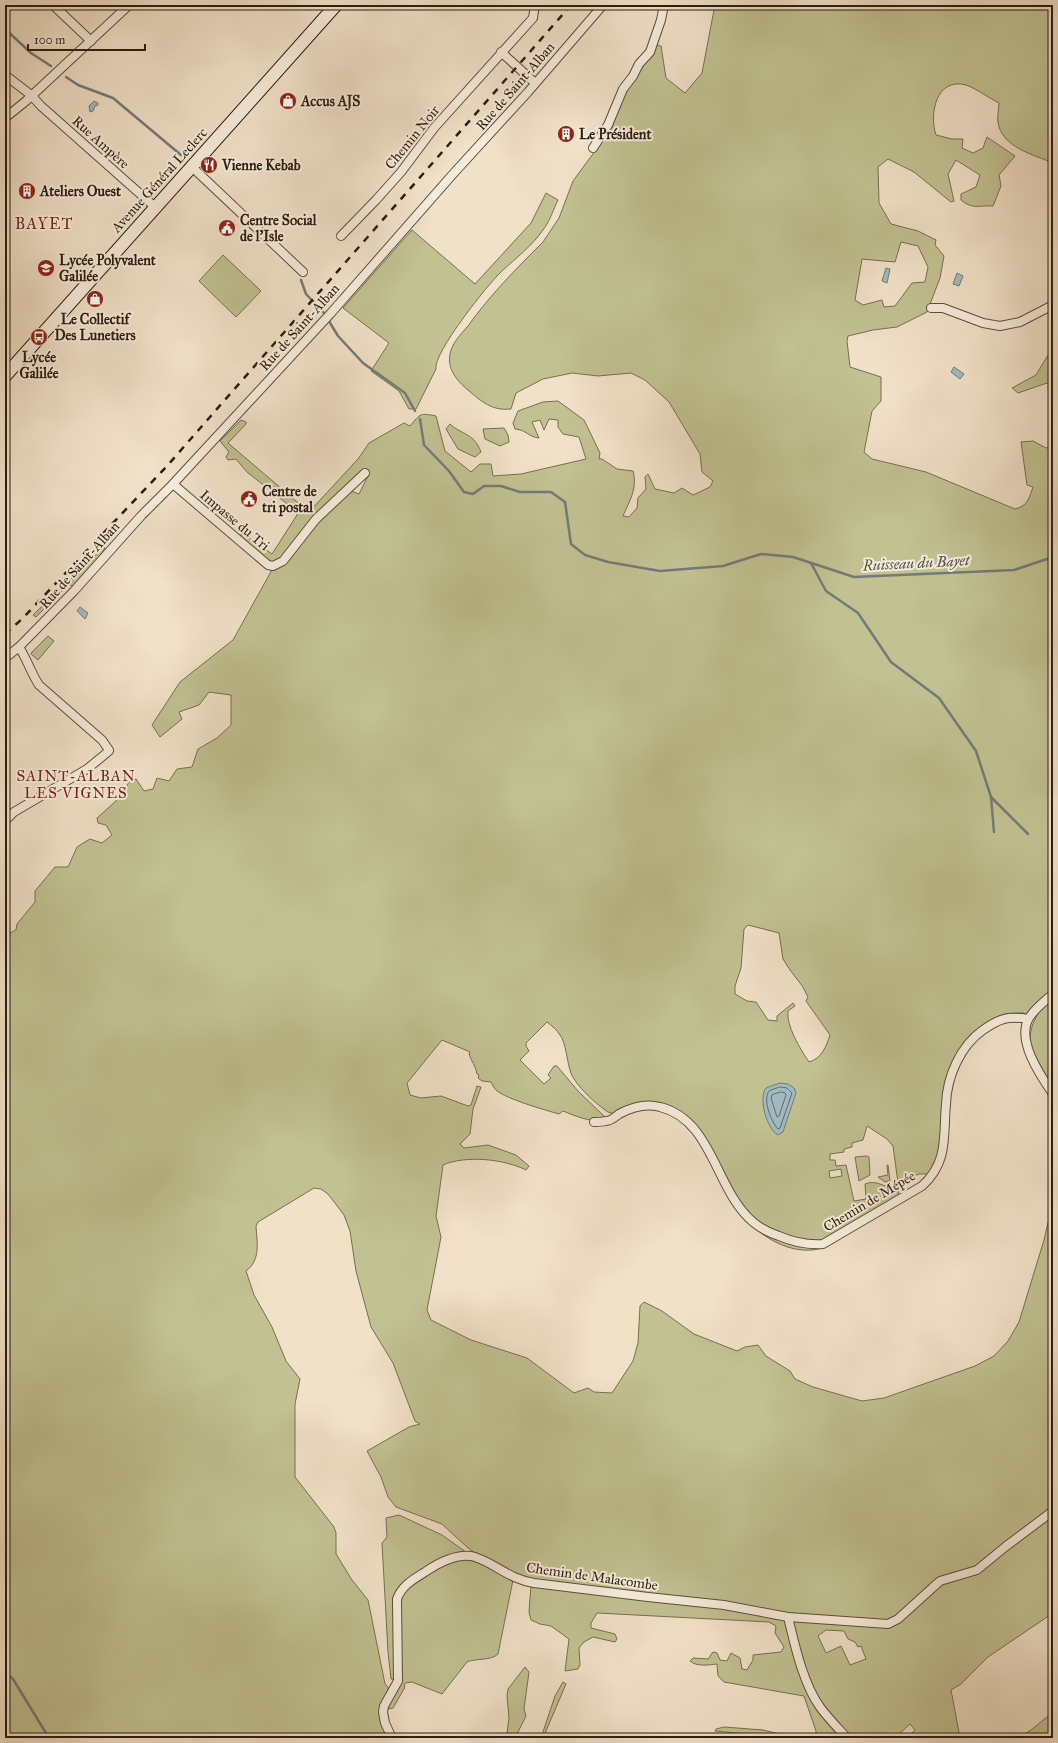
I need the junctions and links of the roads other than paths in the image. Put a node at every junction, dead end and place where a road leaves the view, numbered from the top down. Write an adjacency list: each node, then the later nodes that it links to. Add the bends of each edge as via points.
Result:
1 (53, 5): 7 (street)
2 (129, 5): 7 (street)
3 (336, 5): 14 (main road, Avenue Général Leclerc)
4 (535, 5): 8 (street, Chemin Noir, via 532,18)
5 (603, 5): 10 (street, Rue de Saint-Alban)
6 (664, 5): 13 (street, via 650,52 623,88 608,125)
7 (91, 40): 11 (street)
8 (502, 52): 10 (street); 16 (street, Chemin Noir, via 434,128 387,188)
9 (5, 75): 11 (street, Rue Ampère)
10 (535, 83): 22 (street, Rue de Saint-Alban, via 335,308)
11 (31, 95): 12 (street); 15 (street, Rue Ampère, via 40,106)
12 (5, 118)
13 (593, 148)
14 (191, 166): 15 (main road, Avenue Général Leclerc); 17 (street)
15 (155, 207): 20 (main road, Avenue Général Leclerc)
16 (341, 236)
17 (304, 272)
18 (1053, 305): 19 (street, via 1020,322 1000,326 983,323 943,308)
19 (931, 308)
20 (5, 376)
21 (365, 473): 22 (street, Impasse du Tri, via 316,520 283,561 273,566 268,565)
22 (173, 484): 23 (street, Rue de Saint-Alban)
23 (19, 647): 24 (street, Rue de Saint-Alban); 25 (street, via 39,685 102,740 109,751 87,769 14,812)
24 (5, 658)
25 (5, 821)
26 (1053, 994): 27 (street, via 1033,1011)
27 (1028, 1019): 28 (street, via 1028,1049); 29 (street, Chemin de Mépée, via 1012,1016 999,1021 975,1037 962,1052 953,1071 946,1099 943,1152 928,1181 823,1244 807,1244 786,1239 753,1222 732,1196 698,1133 671,1110 653,1105 638,1106 607,1121)
28 (1053, 1094)
29 (594, 1122)
30 (1053, 1511): 31 (street, via 977,1570 940,1581 898,1620 888,1624)
31 (788, 1617): 32 (street, Chemin de Malacombe, via 724,1605 527,1582 474,1557 454,1558 410,1582 401,1589 396,1599 398,1681 383,1712); 33 (street, via 797,1653 815,1698)
32 (392, 1738)
33 (847, 1738)

